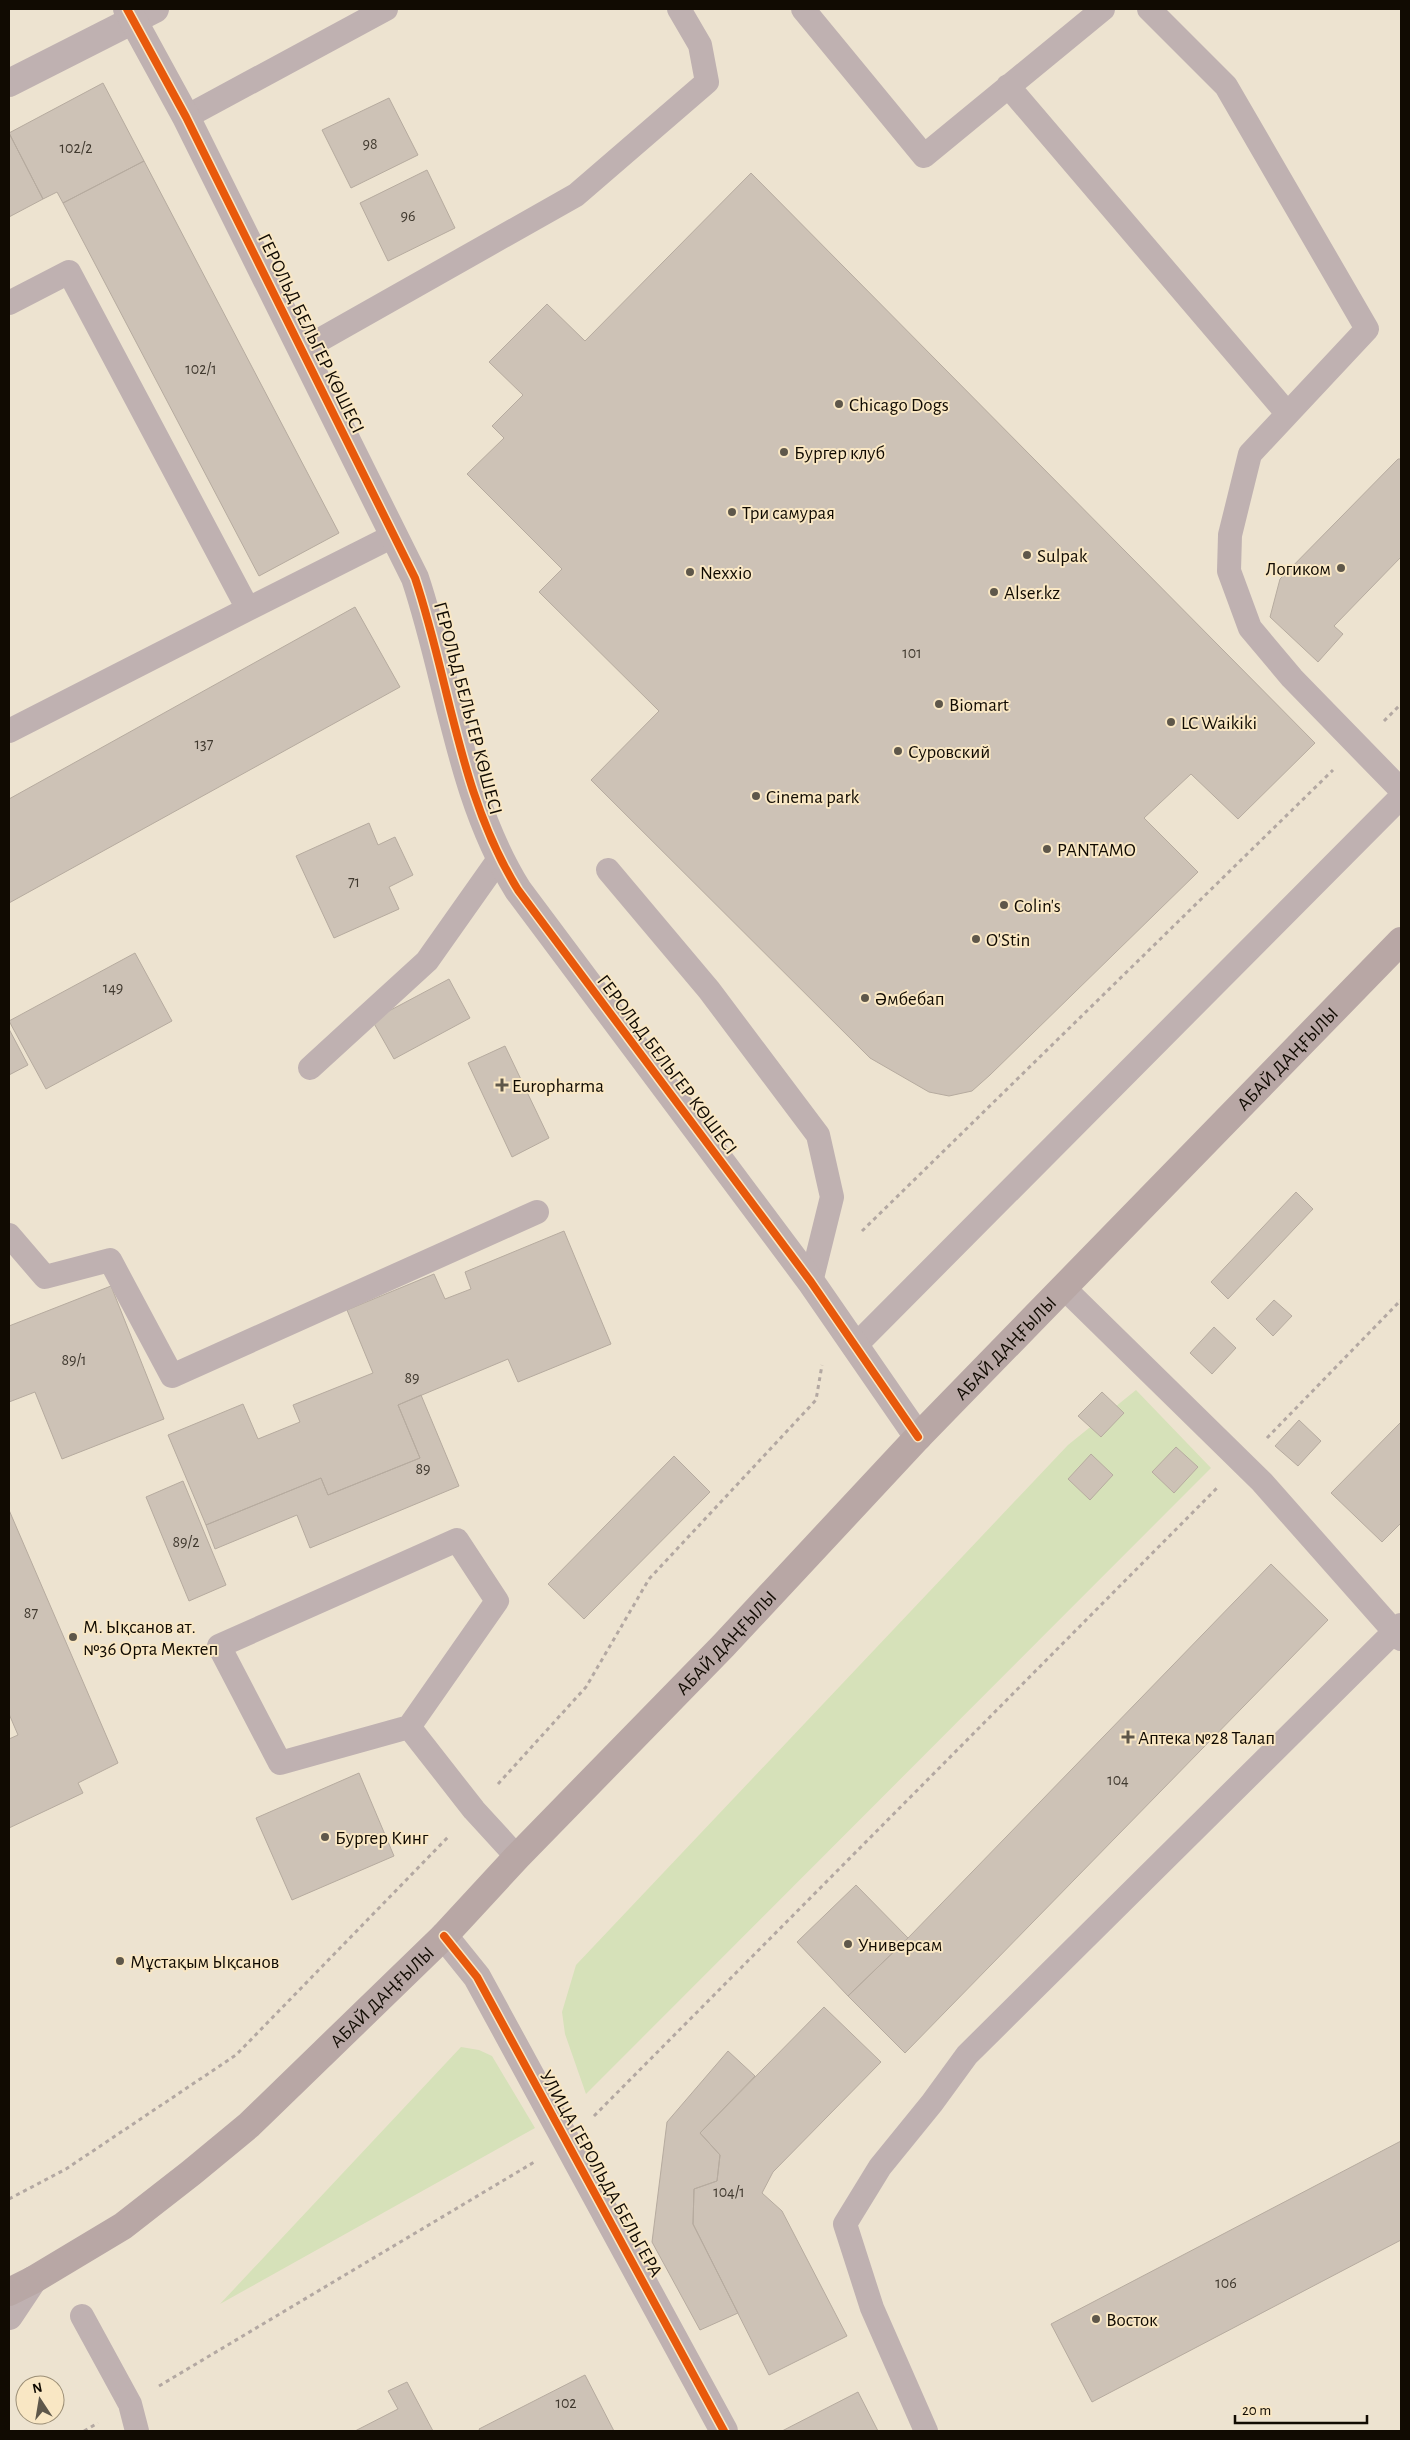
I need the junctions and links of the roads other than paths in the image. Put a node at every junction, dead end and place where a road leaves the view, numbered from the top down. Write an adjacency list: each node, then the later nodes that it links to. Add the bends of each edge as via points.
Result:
1 (386, 9): 9 (lane)
2 (680, 9): 11 (lane, via 700,45 707,82 576,196)
3 (803, 9): 8 (lane, via 924,156)
4 (1103, 9): 8 (lane)
5 (1149, 9): 12 (lane, via 1226,86 1368,329)
6 (138, 13): 7 (street); 9 (street, ГЕРОЛЬД БЕЛЬГЕР КӨШЕСІ)
7 (9, 83)
8 (1008, 86): 12 (lane)
9 (186, 117): 11 (street, ГЕРОЛЬД БЕЛЬГЕР КӨШЕСІ)
10 (9, 303): 14 (lane, via 69,272)
11 (302, 350): 13 (street, ГЕРОЛЬД БЕЛЬГЕР КӨШЕСІ)
12 (1287, 413): 16 (lane, via 1250,454 1230,535 1229,571 1250,628 1292,678)
13 (395, 536): 14 (lane); 18 (street, ГЕРОЛЬД БЕЛЬГЕР КӨШЕСІ, via 415,578 425,609 470,786)
14 (248, 609): 15 (lane)
15 (9, 731)
16 (1401, 790)
17 (1401, 797): 26 (lane)
18 (499, 860): 21 (lane, via 427,961); 24 (street, ГЕРОЛЬД БЕЛЬГЕР КӨШЕСІ)
19 (608, 870): 24 (lane, via 709,990 818,1135 832,1197)
20 (1401, 940): 25 (main road, АБАЙ ДАҢҒЫЛЫ)
21 (310, 1068)
22 (537, 1212): 23 (lane, via 172,1376 110,1260 45,1277)
23 (9, 1235)
24 (811, 1282): 26 (street, ГЕРОЛЬД БЕЛЬГЕР КӨШЕСІ)
25 (1063, 1287): 27 (main road, АБАЙ ДАҢҒЫЛЫ); 28 (lane, via 1262,1482)
26 (854, 1347): 27 (street, ГЕРОЛЬД БЕЛЬГЕР КӨШЕСІ)
27 (918, 1437): 30 (main road, АБАЙ ДАҢҒЫЛЫ, via 723,1646)
28 (1399, 1632): 37 (lane, via 967,2055 880,2167 845,2224 872,2308)
29 (408, 1727): 29 (lane, via 280,1763 219,1646 457,1540 497,1601); 30 (lane, via 474,1810)
30 (517, 1857): 31 (main road, АБАЙ ДАҢҒЫЛЫ)
31 (444, 1936): 32 (main road, АБАЙ ДАҢҒЫЛЫ, via 249,2125 123,2226); 36 (street, УЛИЦА ГЕРОЛЬДА БЕЛЬГЕРА, via 477,1977)
32 (21, 2286): 33 (street)
33 (9, 2316)
34 (82, 2316): 35 (lane, via 130,2404)
35 (137, 2431)
36 (724, 2431)
37 (926, 2431)

